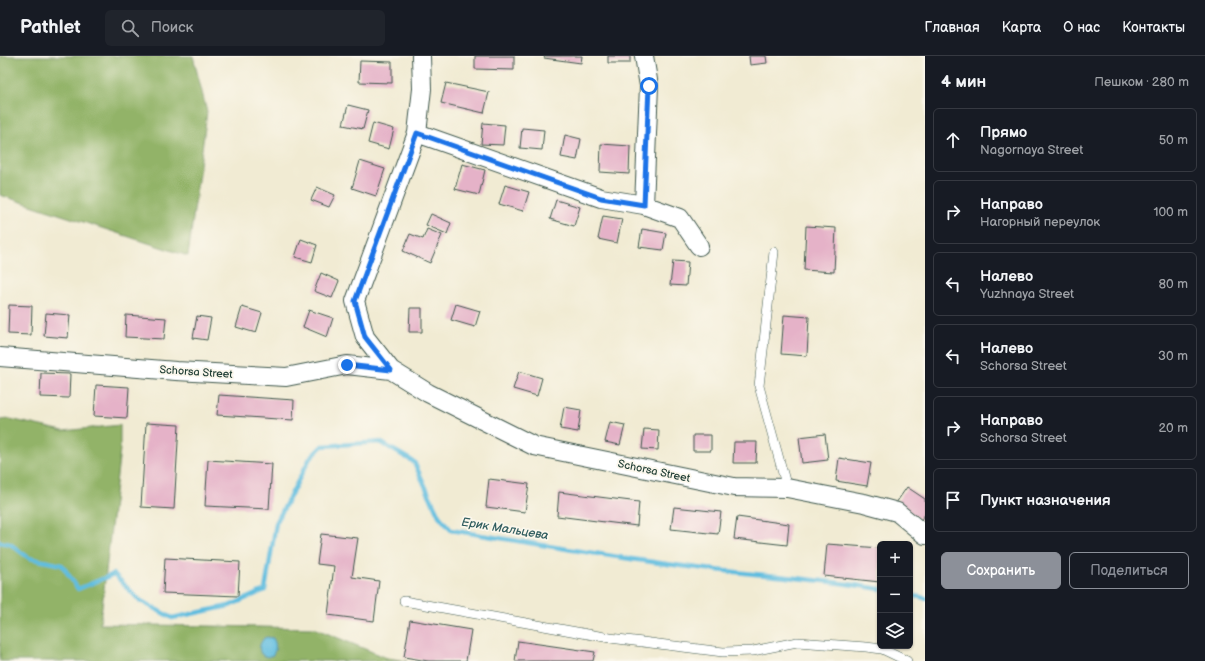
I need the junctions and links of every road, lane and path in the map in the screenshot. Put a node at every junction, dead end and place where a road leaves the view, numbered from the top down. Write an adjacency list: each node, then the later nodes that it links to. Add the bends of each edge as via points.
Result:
1 (421, 56): 3 (street, via 422,89)
2 (644, 56): 4 (street, via 649,86)
3 (417, 133): 4 (street, via 601,198); 8 (street, Schorsa Street, via 355,301 365,337)
4 (644, 205): 5 (street, via 680,218)
5 (699, 246)
6 (774, 252): 9 (lane, via 759,386)
7 (0, 357): 8 (street, Schorsa Street, via 286,377 347,365)
8 (391, 370): 9 (street, Schorsa Street, via 428,393 534,446 734,487)
9 (787, 488): 10 (street, Schorsa Street, via 897,512)
10 (925, 535)
11 (404, 601): 12 (lane, via 610,638 723,652 753,651 797,642 882,649)
12 (906, 661)

